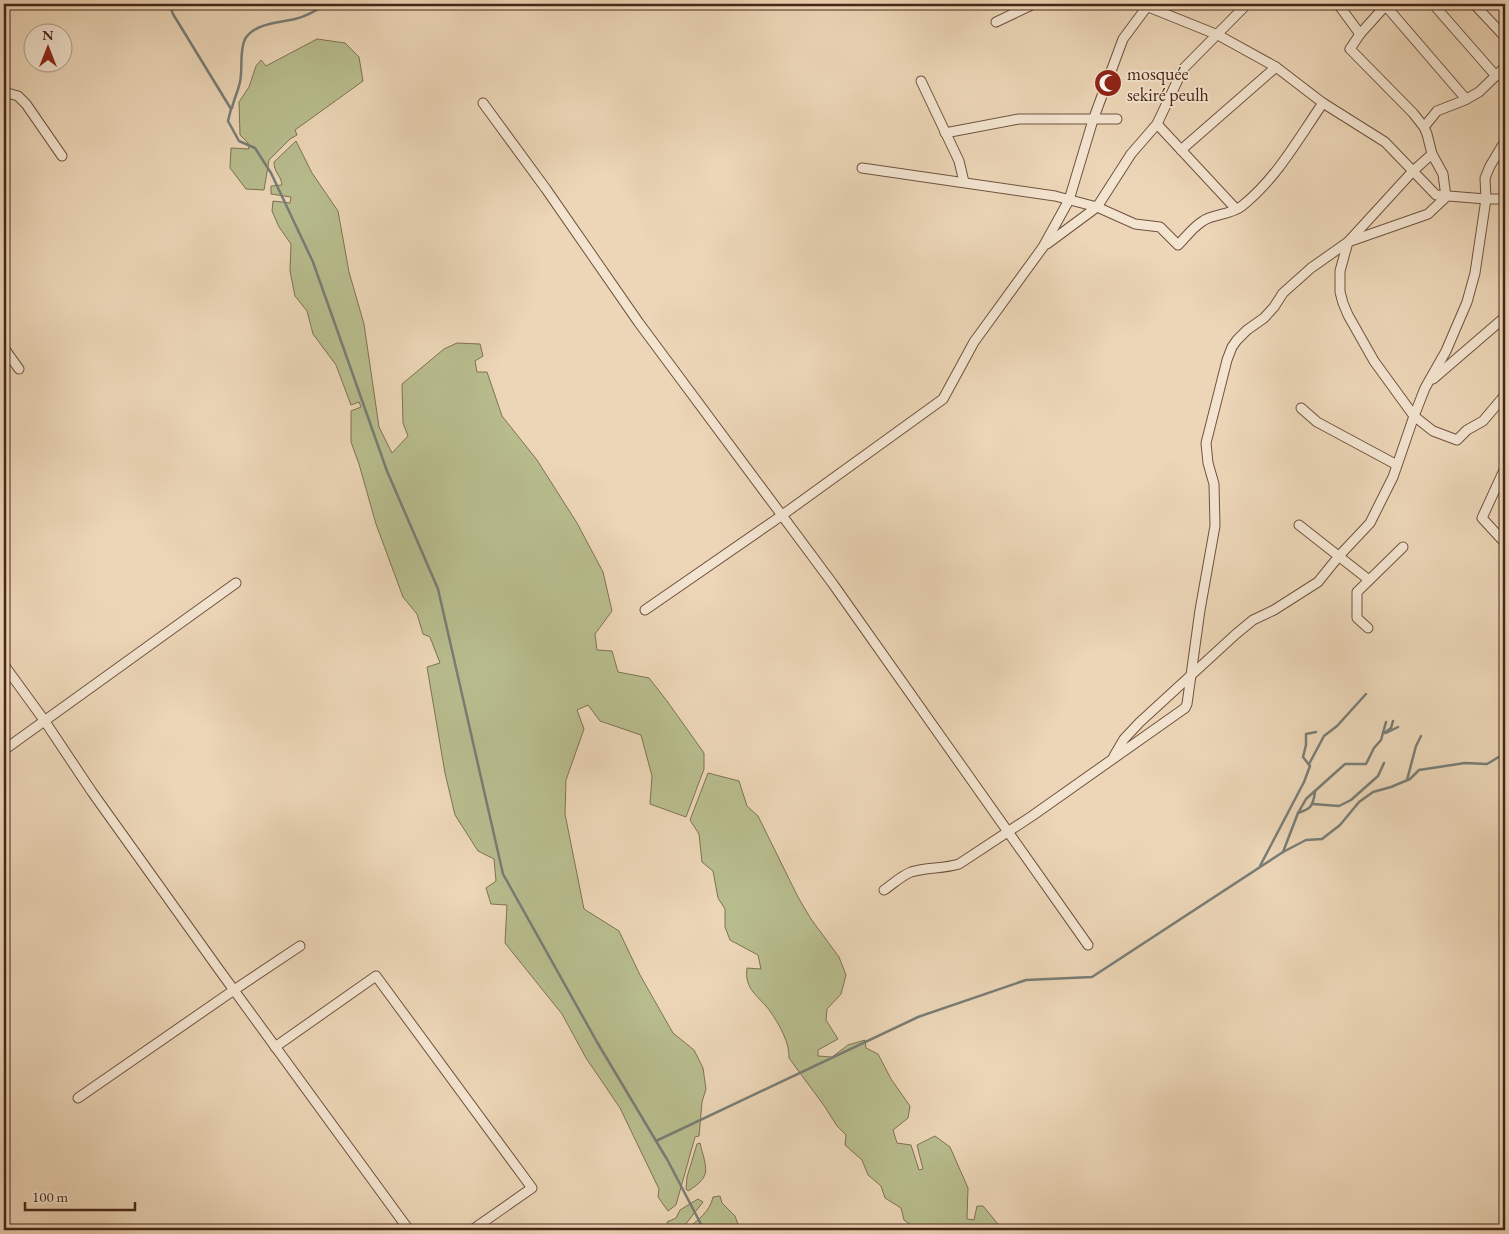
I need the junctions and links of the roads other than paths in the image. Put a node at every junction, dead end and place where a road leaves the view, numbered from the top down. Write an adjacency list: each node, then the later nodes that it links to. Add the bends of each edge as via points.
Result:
1 (1034, 4): 8 (street)
2 (1247, 4): 10 (street)
3 (1338, 4): 9 (street)
4 (1386, 4): 9 (street); 17 (street)
5 (1433, 4): 14 (street)
6 (1474, 4): 11 (street)
7 (1146, 5): 10 (street); 21 (street, via 1123,39)
8 (996, 22)
9 (1360, 34): 23 (street, via 1350,50)
10 (1218, 35): 12 (street); 22 (street, via 1183,69)
11 (1505, 37)
12 (1276, 67): 19 (street); 26 (street)
13 (1505, 67): 14 (street)
14 (1496, 76): 17 (street)
15 (922, 81): 24 (street)
16 (4, 92): 28 (street, via 18,96 26,104)
17 (1466, 99): 23 (street, via 1437,111)
18 (483, 103): 49 (street)
19 (1323, 103): 30 (street, via 1385,142); 37 (street, via 1271,178)
20 (1117, 119): 21 (street)
21 (1093, 120): 24 (street, via 1019,119); 35 (street)
22 (1157, 124): 26 (street); 36 (street, via 1131,154)
23 (1424, 127): 27 (street)
24 (945, 133): 31 (street, via 959,161)
25 (1505, 141): 33 (street, via 1485,178)
26 (1181, 150): 37 (street)
27 (1432, 154): 30 (street); 32 (street, via 1443,174)
28 (62, 156)
29 (862, 168): 31 (street)
30 (1413, 171): 32 (street, via 1436,195); 38 (street)
31 (964, 182): 35 (street)
32 (1446, 197): 33 (street); 38 (street, via 1428,214)
33 (1486, 199): 34 (street); 43 (street, via 1467,302)
34 (1505, 199)
35 (1069, 200): 36 (street); 39 (street)
36 (1096, 207): 37 (street, via 1135,224 1160,227 1178,245 1204,220); 39 (street)
37 (1236, 210)
38 (1348, 242): 46 (street, via 1340,271 1343,303 1374,361); 59 (street, via 1283,293 1274,307 1237,340 1227,360 1206,443 1214,484 1215,526)
39 (1043, 247): 49 (street, via 974,342 943,398)
40 (1505, 317): 43 (street)
41 (4, 348): 42 (street)
42 (19, 370)
43 (1428, 384): 46 (street)
44 (1505, 395): 46 (street, via 1483,420 1457,440 1433,431)
45 (1301, 408): 47 (street, via 1317,422)
46 (1414, 416): 47 (street)
47 (1397, 465): 53 (street, via 1370,522)
48 (1505, 468): 51 (street, via 1482,518)
49 (781, 516): 56 (street); 63 (street, via 833,584)
50 (1299, 525): 53 (street)
51 (1505, 542)
52 (1403, 547): 54 (street)
53 (1339, 556): 54 (street); 59 (street, via 1318,582 1253,620)
54 (1369, 580): 57 (street, via 1357,592 1357,618)
55 (236, 583): 60 (street)
56 (645, 610)
57 (1368, 628)
58 (4, 665): 60 (street)
59 (1191, 674): 62 (street, via 1124,739); 62 (street, via 1185,708)
60 (44, 720): 61 (street); 67 (street)
61 (4, 750)
62 (1113, 758): 63 (street)
63 (1007, 832): 64 (street, via 959,864 912,872); 65 (street)
64 (884, 890)
65 (1088, 945)
66 (300, 946): 67 (street)
67 (234, 990): 68 (street); 69 (street)
68 (275, 1047): 70 (street); 71 (street, via 376,976 532,1188)
69 (78, 1098)
70 (409, 1230)
71 (472, 1230)

